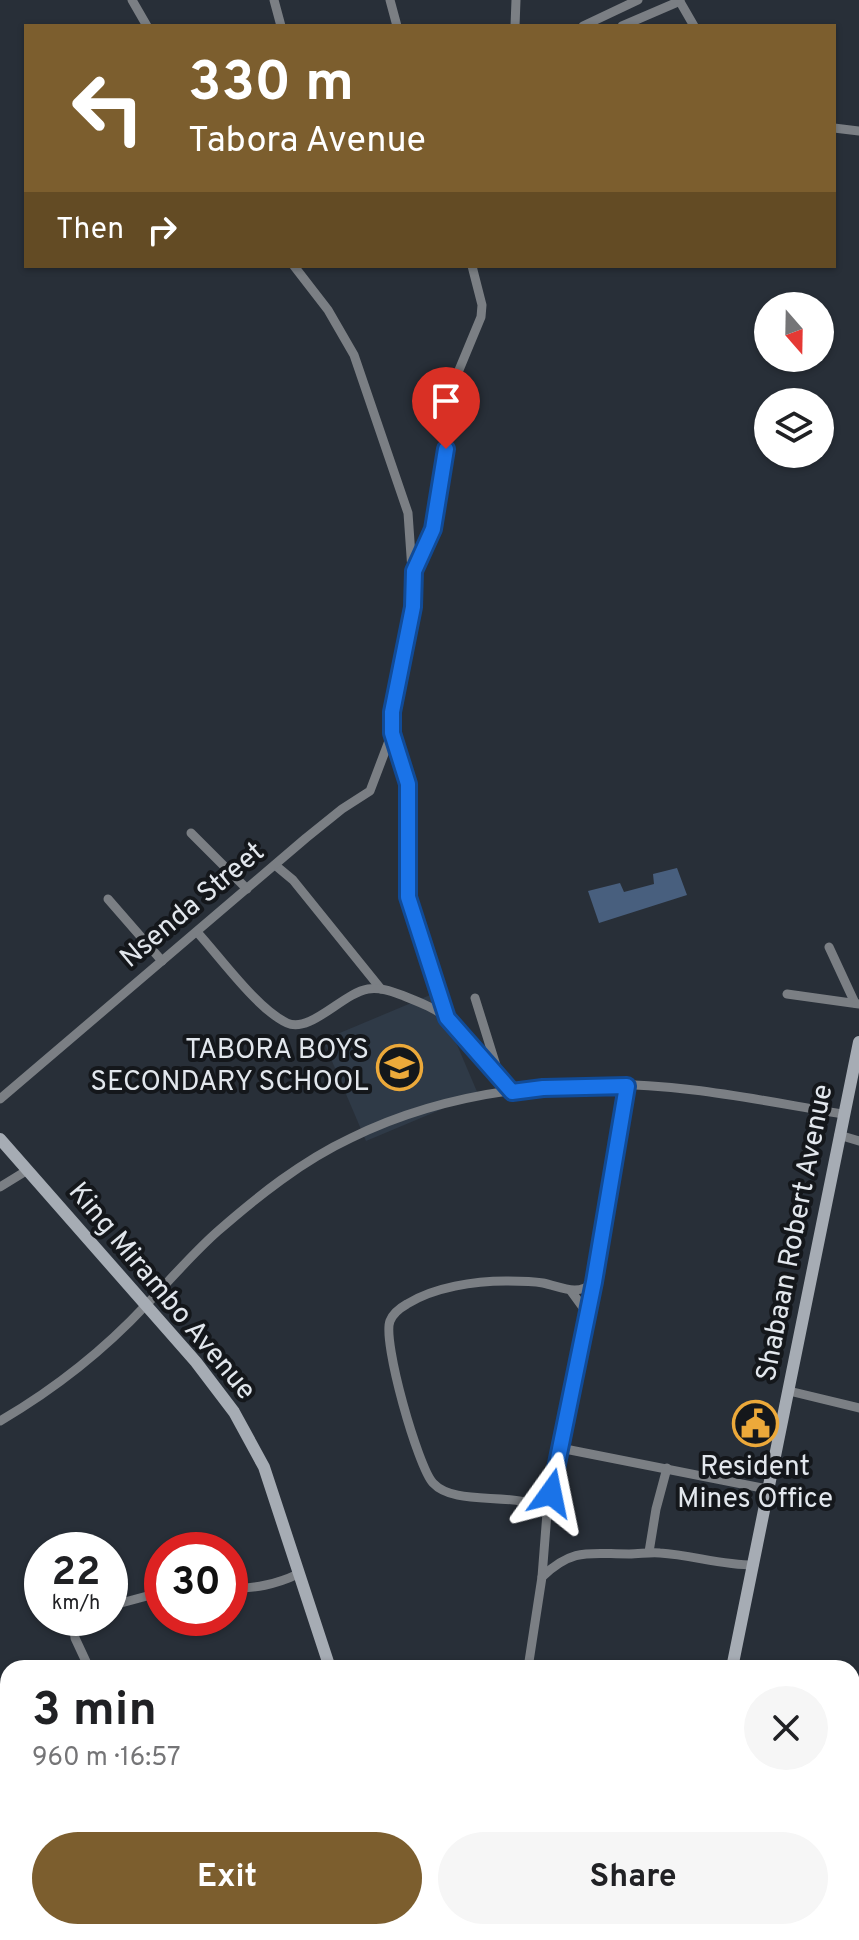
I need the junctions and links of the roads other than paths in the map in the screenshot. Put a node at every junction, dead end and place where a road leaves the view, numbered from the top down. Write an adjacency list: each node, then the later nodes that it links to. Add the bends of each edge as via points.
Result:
1 (132, 0): 7 (street)
2 (274, 0): 8 (street)
3 (390, 0): 9 (street)
4 (516, 0): 10 (street)
5 (638, 0): 11 (street)
6 (679, 1): 12 (street); 13 (street)
7 (146, 24)
8 (280, 24)
9 (396, 24)
10 (515, 24)
11 (587, 24)
12 (627, 24)
13 (693, 24)
14 (836, 128): 15 (street)
15 (859, 131)
16 (296, 268): 18 (street, via 354,355 406,504)
17 (473, 268): 18 (street, via 481,317 450,403 433,529)
18 (414, 571): 19 (street)
19 (392, 733): 21 (street, Nsenda Street, via 370,791); 31 (street, via 408,784 408,897)
20 (191, 833): 22 (street)
21 (275, 865): 22 (street, Nsenda Street); 27 (street)
22 (247, 889): 24 (street, Nsenda Street)
23 (108, 899): 26 (street)
24 (197, 932): 26 (street, Nsenda Street); 27 (street, via 263,1006 296,1026 357,993)
25 (829, 947): 30 (street)
26 (162, 961): 36 (street, Nsenda Street)
27 (381, 989): 31 (street)
28 (787, 994): 30 (street)
29 (475, 998): 33 (street)
30 (857, 1004)
31 (447, 1018): 33 (street)
32 (859, 1042): 37 (street, Shabaan Robert Avenue)
33 (500, 1078): 35 (street)
34 (627, 1086): 35 (street); 37 (street, via 695,1090); 43 (street)
35 (512, 1092): 45 (street, via 422,1109 327,1150 220,1230)
36 (0, 1099)
37 (843, 1114): 38 (street, Shabaan Robert Avenue)
38 (839, 1135): 40 (street); 47 (street, Shabaan Robert Avenue)
39 (0, 1139): 41 (street, King Mirambo Avenue)
40 (859, 1141)
41 (26, 1171): 42 (street); 45 (street, King Mirambo Avenue)
42 (0, 1187)
43 (594, 1282): 44 (street); 46 (street)
44 (571, 1291): 46 (street); 54 (street, via 525,1281 465,1285 409,1302 390,1321 389,1348 399,1391 432,1483 452,1493)
45 (146, 1306): 49 (street, via 69,1375); 58 (street, King Mirambo Avenue, via 196,1362 247,1434)
46 (587, 1313): 50 (street)
47 (789, 1391): 48 (street); 52 (street, Shabaan Robert Avenue)
48 (859, 1408)
49 (0, 1421)
50 (560, 1448): 51 (street); 53 (street)
51 (667, 1468): 52 (street); 56 (street)
52 (767, 1489): 57 (street, Shabaan Robert Avenue)
53 (551, 1493): 54 (street); 55 (street)
54 (530, 1502): 55 (street)
55 (547, 1513): 59 (street)
56 (649, 1552): 57 (street); 59 (street, via 587,1552 564,1559)
57 (754, 1565): 65 (street, Shabaan Robert Avenue)
58 (298, 1574): 60 (street); 63 (street, King Mirambo Avenue)
59 (542, 1577): 64 (street)
60 (248, 1588)
61 (75, 1636): 62 (street)
62 (85, 1660)
63 (327, 1660)
64 (529, 1660)
65 (734, 1660)

